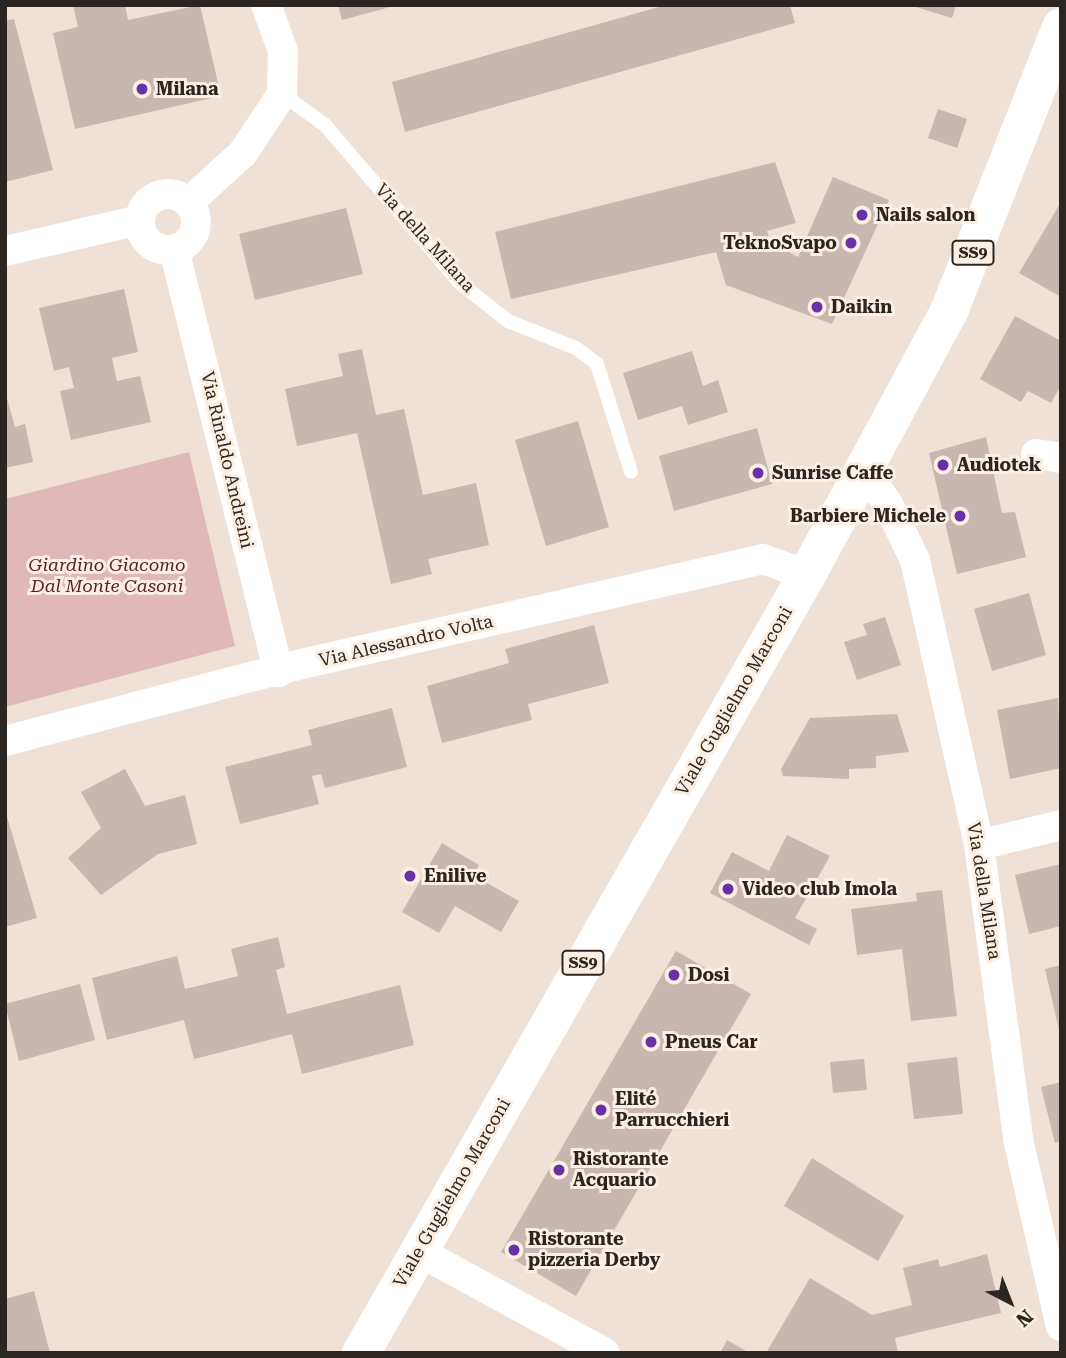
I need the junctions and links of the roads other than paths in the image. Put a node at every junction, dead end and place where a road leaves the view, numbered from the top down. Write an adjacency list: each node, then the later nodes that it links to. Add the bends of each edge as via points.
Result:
1 (266, 5): 3 (street, via 283,51)
2 (1061, 27): 8 (main road, Viale Guglielmo Marconi / SS9, via 950,309)
3 (282, 94): 4 (street, via 243,153); 9 (lane, Via della Milana, via 325,125 461,284 508,321 576,348 597,364)
4 (188, 203): 5 (street, via 163,194 147,203); 6 (street, via 195,230)
5 (140, 220): 6 (street, via 150,243); 7 (street)
6 (174, 249): 11 (street, Via Rinaldo Andreini)
7 (5, 251)
8 (864, 470): 10 (main road, Viale Guglielmo Marconi / SS9); 14 (street, Via della Milana, via 888,504 915,560)
9 (631, 472)
10 (807, 575): 11 (street, Via Alessandro Volta, via 763,559); 15 (main road, Viale Guglielmo Marconi / SS9)
11 (279, 672): 12 (street, Via Alessandro Volta)
12 (5, 741)
13 (1061, 825): 14 (street)
14 (979, 845): 16 (street, Via della Milana, via 1018,1139)
15 (418, 1251): 17 (street); 18 (main road, Viale Guglielmo Marconi / SS9)
16 (1061, 1326)
17 (602, 1352)
18 (361, 1353)

